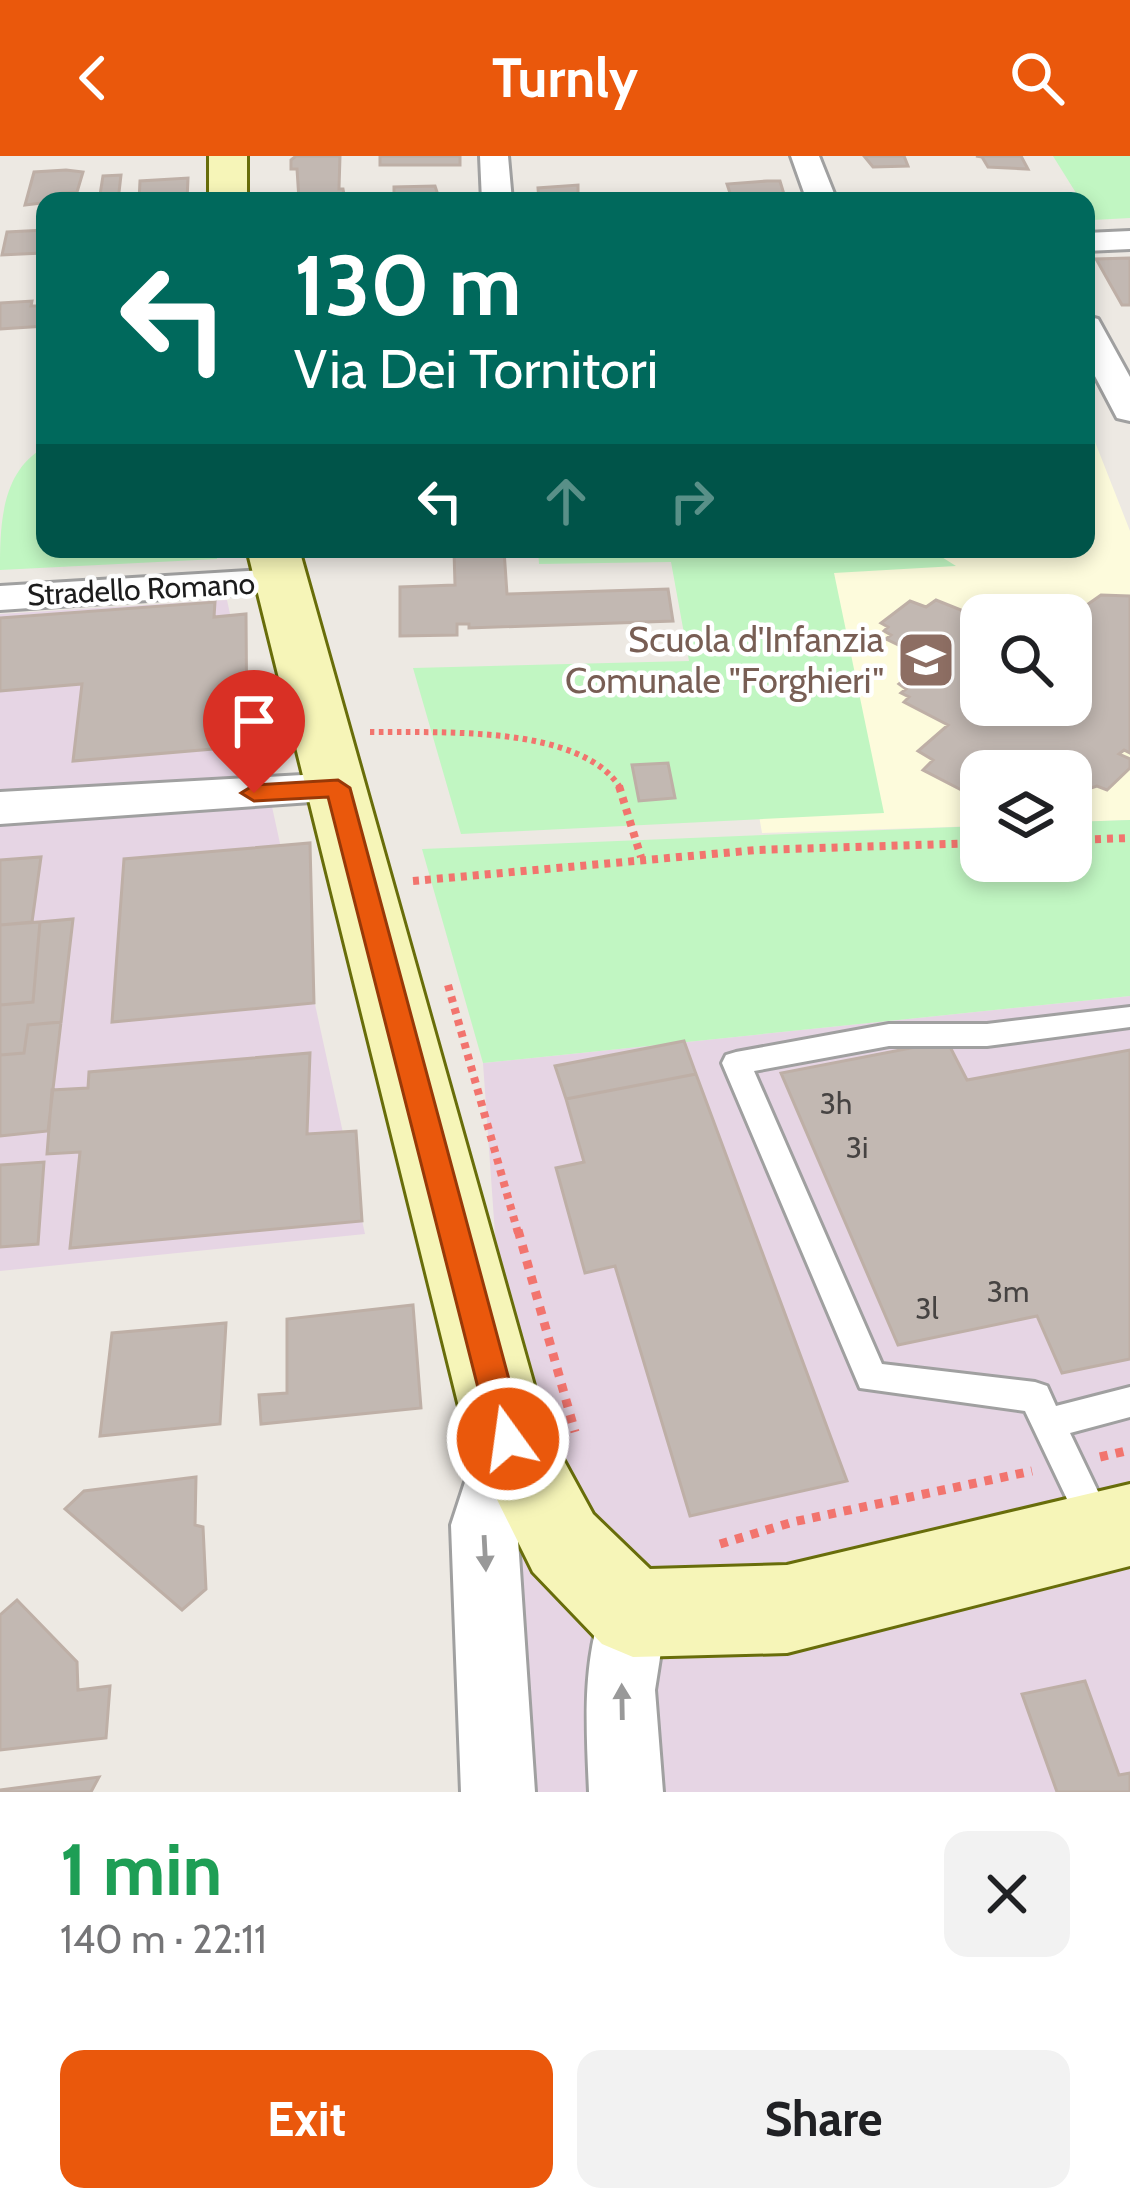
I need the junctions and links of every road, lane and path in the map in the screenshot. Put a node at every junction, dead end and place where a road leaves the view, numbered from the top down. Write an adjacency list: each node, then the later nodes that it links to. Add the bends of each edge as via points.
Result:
1 (228, 156): 4 (street)
2 (494, 156): 5 (street)
3 (805, 156): 6 (street)
4 (228, 192)
5 (496, 192)
6 (819, 192)
7 (1130, 239): 8 (street)
8 (1095, 241)
9 (1095, 343): 10 (street)
10 (1130, 408)
11 (278, 565): 12 (street, Stradello Romano); 13 (street)
12 (0, 598)
13 (353, 760): 14 (street); 18 (path, via 449,733 560,748 600,762 631,810); 24 (street)
14 (0, 808)
15 (1130, 838): 16 (path)
16 (1092, 839)
17 (960, 844): 18 (path)
18 (642, 858): 19 (path, via 411,881)
19 (419, 903)
20 (442, 968): 25 (path)
21 (1130, 1017): 23 (lane, via 987,1035 889,1035 736,1063 872,1378 1035,1397)
22 (1130, 1402): 23 (lane)
23 (1048, 1423): 27 (lane)
24 (508, 1439): 29 (street, via 562,1543); 30 (street, one-way to 30, via 484,1525)
25 (580, 1448)
26 (1130, 1450): 27 (path)
27 (1100, 1508): 28 (path, via 793,1522); 29 (street, via 787,1609)
28 (705, 1548)
29 (633, 1613): 31 (street, one-way to 29, via 620,1690)
30 (498, 1792)
31 (626, 1792)

